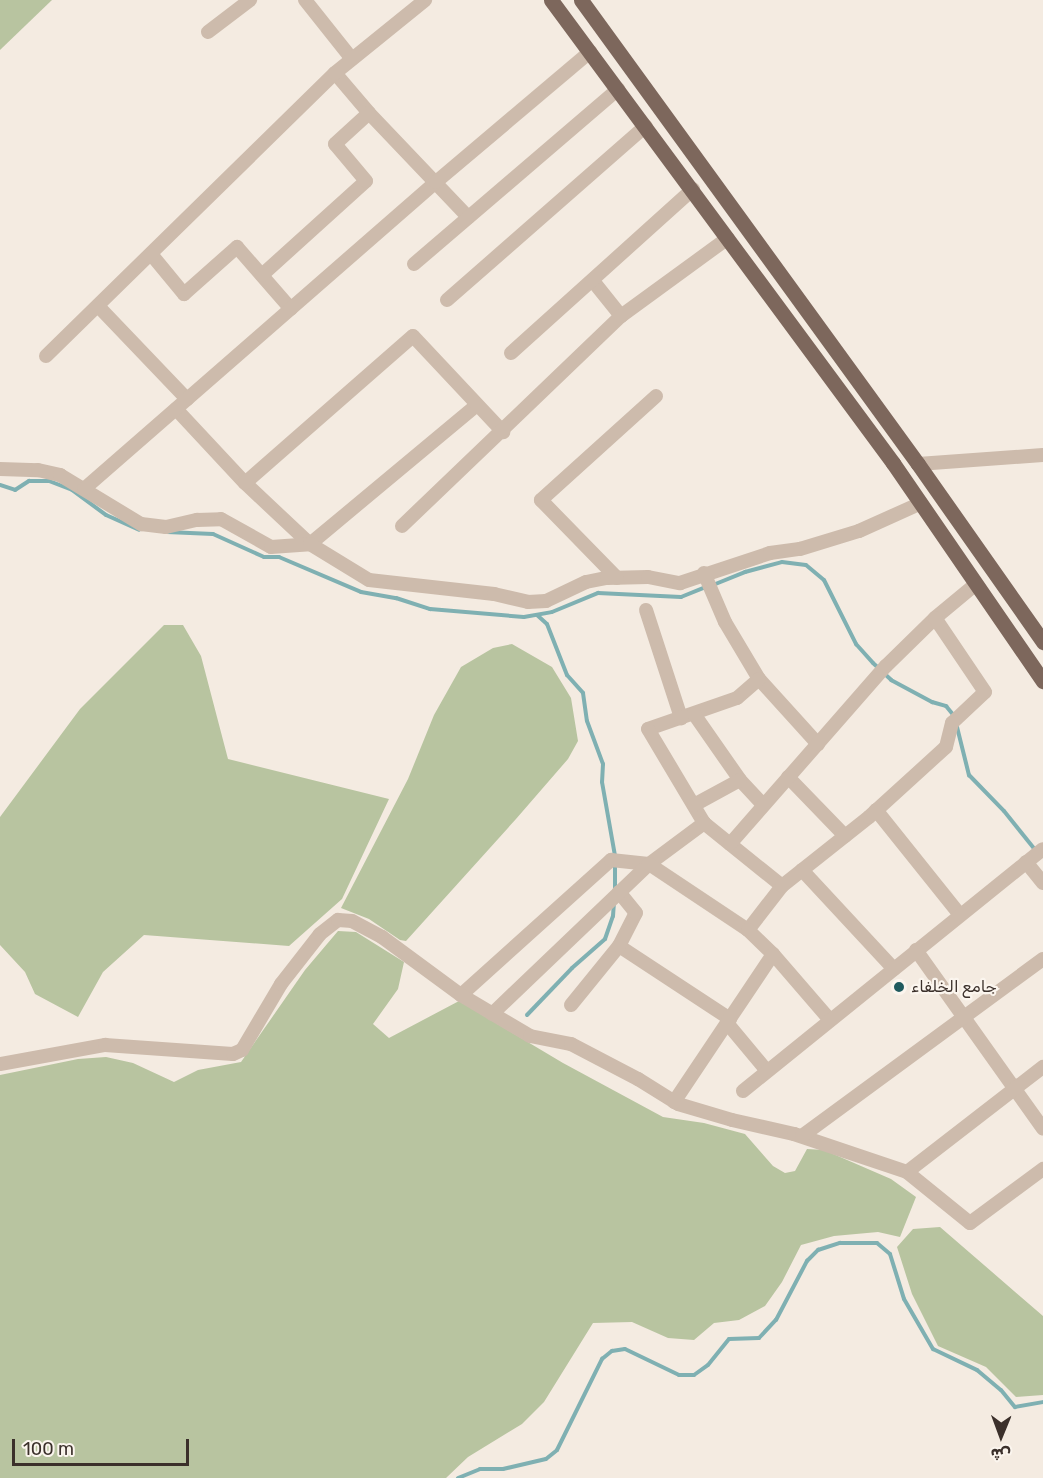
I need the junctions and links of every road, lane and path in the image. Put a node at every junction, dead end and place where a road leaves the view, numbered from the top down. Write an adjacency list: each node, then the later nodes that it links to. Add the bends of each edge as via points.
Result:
1 (250, 0): 6 (street)
2 (305, 0): 8 (street)
3 (426, 0): 8 (street)
4 (551, 0): 7 (main road)
5 (581, 0): 14 (main road)
6 (208, 32)
7 (590, 52): 10 (main road); 13 (street)
8 (352, 59): 9 (street)
9 (335, 73): 11 (street); 19 (street)
10 (618, 89): 12 (main road); 16 (street)
11 (369, 113): 13 (street); 21 (street, via 335,144 366,182)
12 (646, 126): 15 (main road); 23 (street)
13 (436, 182): 16 (street); 25 (street)
14 (720, 189): 15 (main road, via 715,202); 17 (main road)
15 (697, 195): 18 (main road); 22 (street)
16 (468, 217): 20 (street)
17 (740, 218): 18 (main road, via 727,219); 35 (main road)
18 (726, 234): 26 (street); 39 (main road)
19 (151, 254): 21 (street, via 184,294 237,247); 24 (street)
20 (414, 264)
21 (262, 275): 25 (street)
22 (593, 281): 26 (street); 27 (street)
23 (447, 300)
24 (98, 306): 28 (street); 30 (street)
25 (291, 309): 30 (street)
26 (621, 316): 33 (street)
27 (511, 353)
28 (46, 356)
29 (657, 396): 43 (street, via 541,500)
30 (187, 399): 32 (street)
31 (477, 405): 33 (street); 37 (street, via 413,336); 41 (street)
32 (176, 409): 37 (street); 38 (street)
33 (503, 432): 40 (street)
34 (1043, 455): 35 (street)
35 (918, 464): 45 (main road)
36 (0, 469): 38 (street, via 60,475)
37 (245, 483): 41 (street)
38 (84, 489): 41 (street, via 141,524 166,526 221,519 271,547)
39 (921, 503): 42 (street, via 859,531 800,549 770,553); 44 (main road)
40 (402, 526)
41 (310, 544): 43 (street, via 369,580 494,594 528,602 546,601 586,582)
42 (705, 575): 43 (street, via 680,583); 52 (street, via 725,622)
43 (617, 578)
44 (976, 584): 47 (main road); 48 (street)
45 (1015, 601): 47 (main road, via 1006,612); 49 (main road)
46 (646, 610): 54 (street)
47 (996, 613): 50 (main road)
48 (935, 618): 55 (street); 60 (street, via 985,692 957,718 946,747)
49 (1030, 623): 50 (main road); 51 (main road)
50 (1012, 636): 53 (main road)
51 (1043, 642)
52 (759, 679): 54 (street, via 737,698); 55 (street)
53 (1043, 681)
54 (688, 716): 57 (street); 58 (street, via 648,729)
55 (818, 744): 56 (street)
56 (788, 777): 59 (street); 62 (street)
57 (740, 780): 58 (street); 59 (street)
58 (694, 805): 61 (street)
59 (763, 805): 63 (street)
60 (876, 810): 62 (street); 70 (street)
61 (704, 823): 63 (street); 65 (street)
62 (845, 836): 66 (street)
63 (730, 844): 68 (street)
64 (1034, 856): 67 (street); 70 (street)
65 (649, 864): 69 (street); 71 (street); 77 (street, via 611,860)
66 (802, 870): 68 (street); 76 (street)
67 (1043, 883)
68 (782, 886): 71 (street)
69 (620, 892): 72 (street, via 636,913); 79 (street)
70 (960, 915): 73 (street)
71 (748, 930): 74 (street)
72 (619, 946): 78 (street); 82 (street)
73 (916, 950): 76 (street); 80 (street)
74 (773, 954): 81 (street); 82 (street)
75 (1043, 959): 80 (street)
76 (894, 969): 81 (street)
77 (461, 995): 79 (street); 83 (street, via 382,937 352,921 338,920 320,934 281,984 242,1050 233,1054 105,1045)
78 (571, 1005)
79 (492, 1014): 88 (street, via 530,1036 571,1044)
80 (964, 1018): 86 (street); 90 (street)
81 (830, 1020): 85 (street)
82 (728, 1021): 85 (street); 88 (street)
83 (0, 1064)
84 (1043, 1067): 86 (street)
85 (767, 1071): 87 (street)
86 (1014, 1088): 89 (street); 92 (street)
87 (743, 1091)
88 (674, 1102): 90 (street)
89 (1043, 1129)
90 (802, 1136): 92 (street)
91 (1043, 1169): 92 (street, via 970,1223)
92 (907, 1172)

